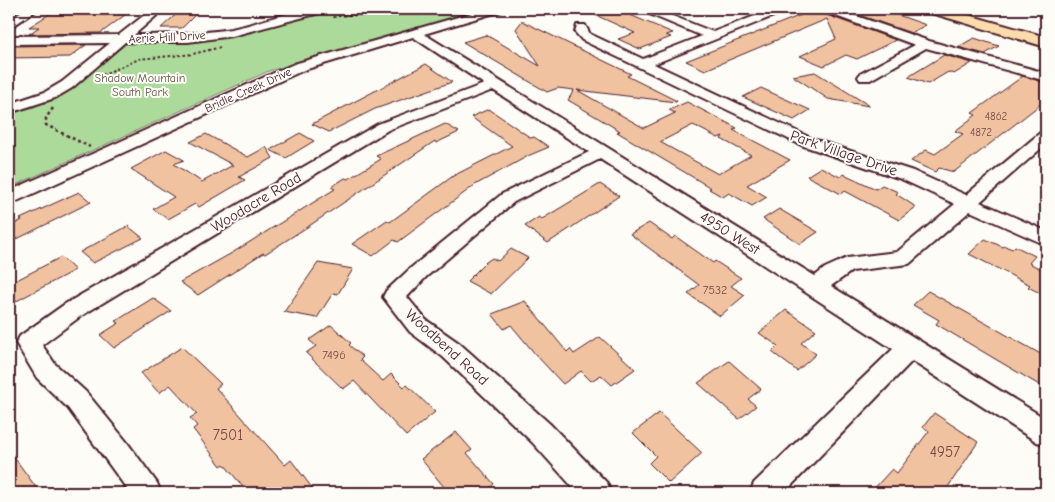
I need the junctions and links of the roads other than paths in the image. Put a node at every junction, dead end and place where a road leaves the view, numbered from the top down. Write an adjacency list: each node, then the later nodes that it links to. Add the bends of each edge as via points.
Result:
1 (32, 9): 9 (street)
2 (158, 9): 13 (street)
3 (497, 9): 11 (street, Bridle Creek Drive)
4 (646, 9): 12 (street)
5 (782, 9): 12 (street)
6 (826, 9): 16 (street)
7 (933, 9): 15 (main road)
8 (314, 10): 13 (street, Aerie Hill Drive, via 209,36)
9 (9, 24)
10 (581, 27): 17 (street, Park Village Drive, via 586,37)
11 (414, 33): 20 (street, 4950 West); 24 (street, Bridle Creek Drive, via 299,67)
12 (713, 36): 17 (street)
13 (122, 39): 14 (street, Aerie Hill Drive); 21 (street, via 67,85 50,95)
14 (9, 40)
15 (1046, 42)
16 (925, 44): 18 (street); 19 (street)
17 (642, 64): 25 (street, Park Village Drive, via 806,142 907,175)
18 (865, 77)
19 (1046, 78)
20 (496, 84): 23 (street, 4950 West); 30 (street, Woodacre Road, via 383,127 73,310 28,343 46,371 77,400)
21 (9, 109)
22 (1046, 136): 25 (street)
23 (602, 152): 27 (street, 4950 West); 31 (street, Woodbend Road, via 508,198 394,297 418,326 450,350 541,434)
24 (9, 198)
25 (969, 202): 26 (street, Park Village Drive); 27 (street, via 902,259 847,265)
26 (1046, 239)
27 (816, 287): 28 (street, 4950 West)
28 (910, 347): 29 (street, 4950 West); 32 (street)
29 (1046, 433)
30 (148, 493)
31 (597, 493)
32 (764, 493)

